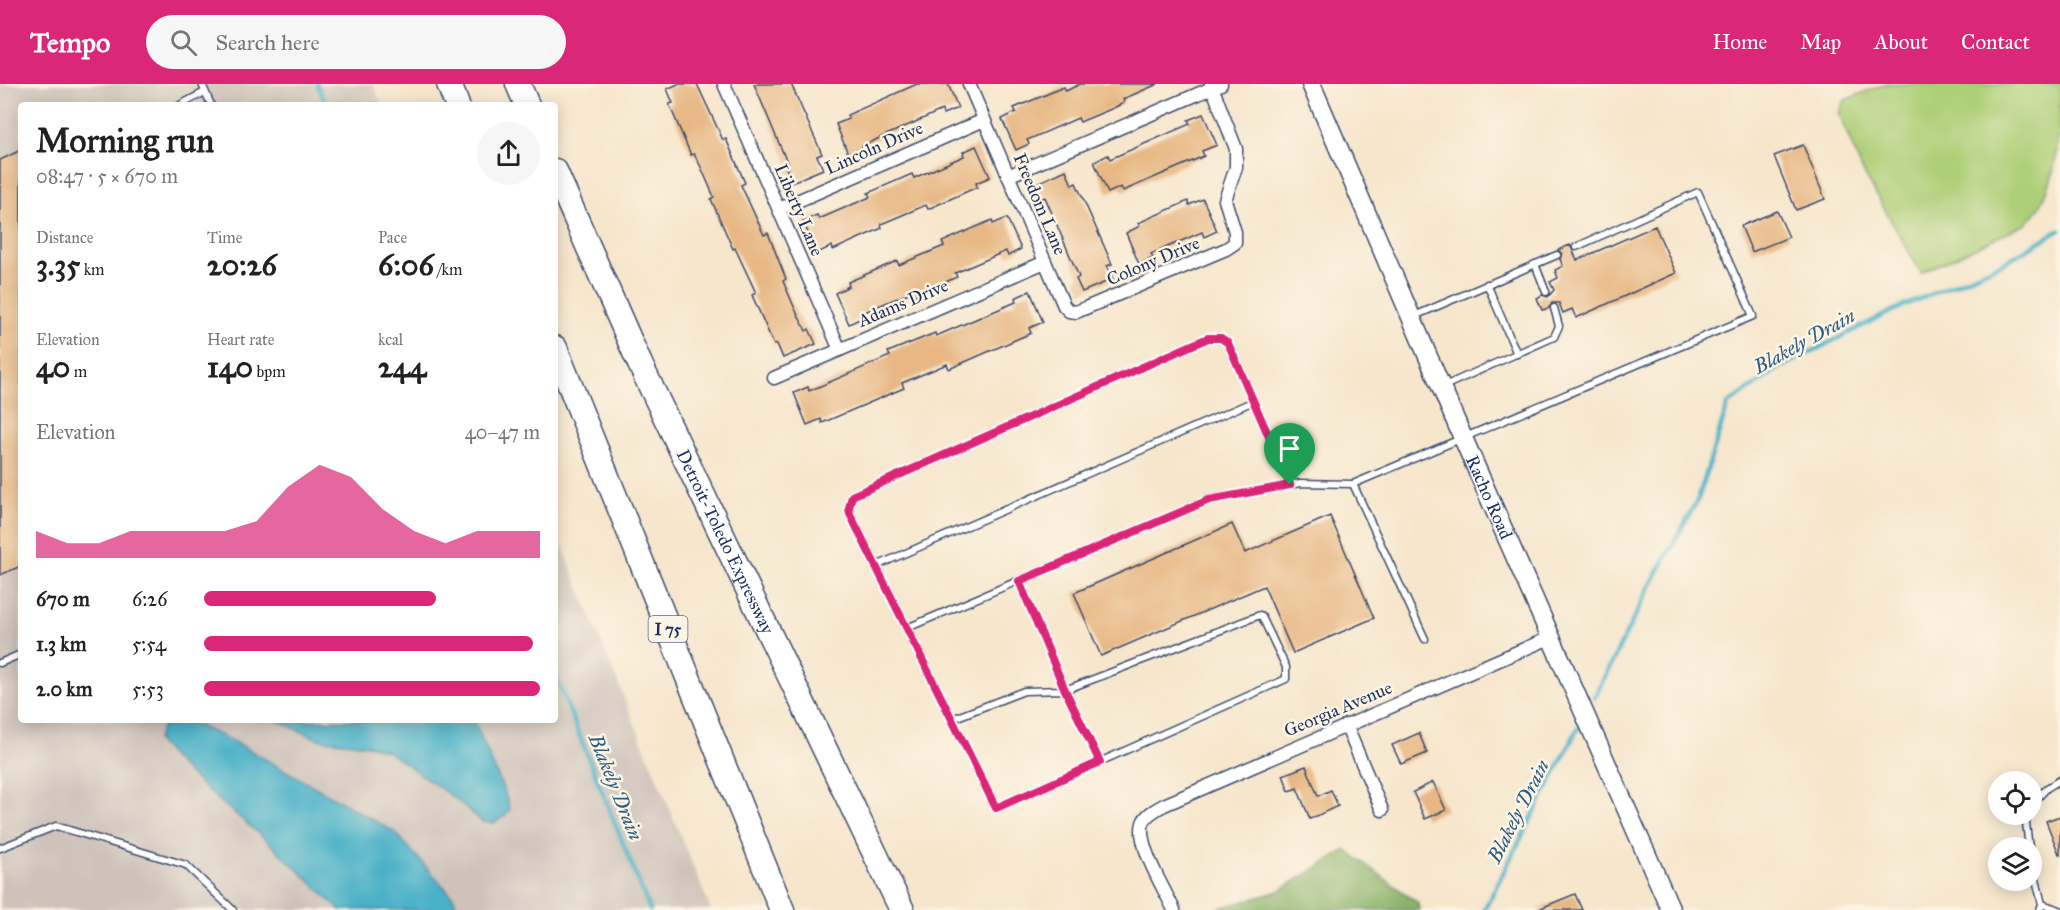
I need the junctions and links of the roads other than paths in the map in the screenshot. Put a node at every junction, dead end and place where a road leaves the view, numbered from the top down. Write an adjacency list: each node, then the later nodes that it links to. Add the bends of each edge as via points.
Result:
1 (202, 84): 8 (lane)
2 (449, 84): 11 (highway)
3 (518, 84): 12 (highway)
4 (724, 84): 16 (street, Liberty Lane)
5 (969, 84): 13 (street, Freedom Lane)
6 (1311, 84): 25 (street, Racho Road)
7 (1215, 85): 14 (street); 23 (street, Colony Drive, via 1237,160 1225,200 1236,239 1226,249)
8 (206, 92): 9 (lane); 10 (lane)
9 (186, 102)
10 (210, 102)
11 (456, 102)
12 (526, 102)
13 (984, 120): 14 (street, Freedom Lane); 16 (street, Lincoln Drive)
14 (1008, 176): 19 (street, Freedom Lane)
15 (558, 178): 54 (highway, Detroit-Toledo Expressway, via 640,364)
16 (779, 209): 26 (street, Liberty Lane)
17 (1576, 248): 32 (lane, via 1698,192 1753,316)
18 (1557, 255): 20 (lane)
19 (1045, 262): 23 (street, Freedom Lane, via 1069,311); 26 (street, Adams Drive)
20 (1535, 264): 21 (lane); 22 (lane)
21 (1486, 284): 25 (lane); 27 (lane)
22 (1546, 292)
23 (1095, 306)
24 (1554, 308): 27 (lane, via 1559,326 1554,337)
25 (1411, 317): 30 (street, Racho Road)
26 (840, 350): 29 (street, Adams Drive)
27 (1517, 354): 30 (lane)
28 (558, 355): 53 (highway, I 75)
29 (774, 378)
30 (1442, 387): 32 (street, Racho Road)
31 (1254, 401): 34 (lane); 35 (lane); 35 (lane, via 1228,343 1221,338 1208,338 852,496 850,514)
32 (1463, 438): 33 (lane); 38 (street, Racho Road)
33 (1353, 484): 34 (lane); 39 (lane)
34 (1290, 485): 36 (lane, via 1209,500)
35 (876, 566): 37 (lane)
36 (1019, 581): 37 (lane); 42 (lane)
37 (907, 628): 43 (lane)
38 (1552, 637): 44 (street, Georgia Avenue); 56 (street, Racho Road)
39 (1425, 639)
40 (18, 655): 41 (lane)
41 (0, 663)
42 (1065, 690): 43 (lane, via 1024,691); 45 (lane); 45 (lane, via 1245,619 1262,617 1286,667 1286,680)
43 (952, 719): 45 (lane, via 996,808)
44 (1346, 725): 48 (street); 55 (street, Georgia Avenue, via 1151,812 1143,822 1146,849)
45 (1100, 762)
46 (2060, 780): 47 (lane)
47 (2042, 793)
48 (1382, 810)
49 (0, 848): 52 (lane, via 56,826 186,865)
50 (2038, 891): 51 (lane)
51 (2041, 907): 57 (lane)
52 (233, 910)
53 (782, 910)
54 (902, 910)
55 (1174, 910)
56 (1671, 910)
57 (2060, 910)

